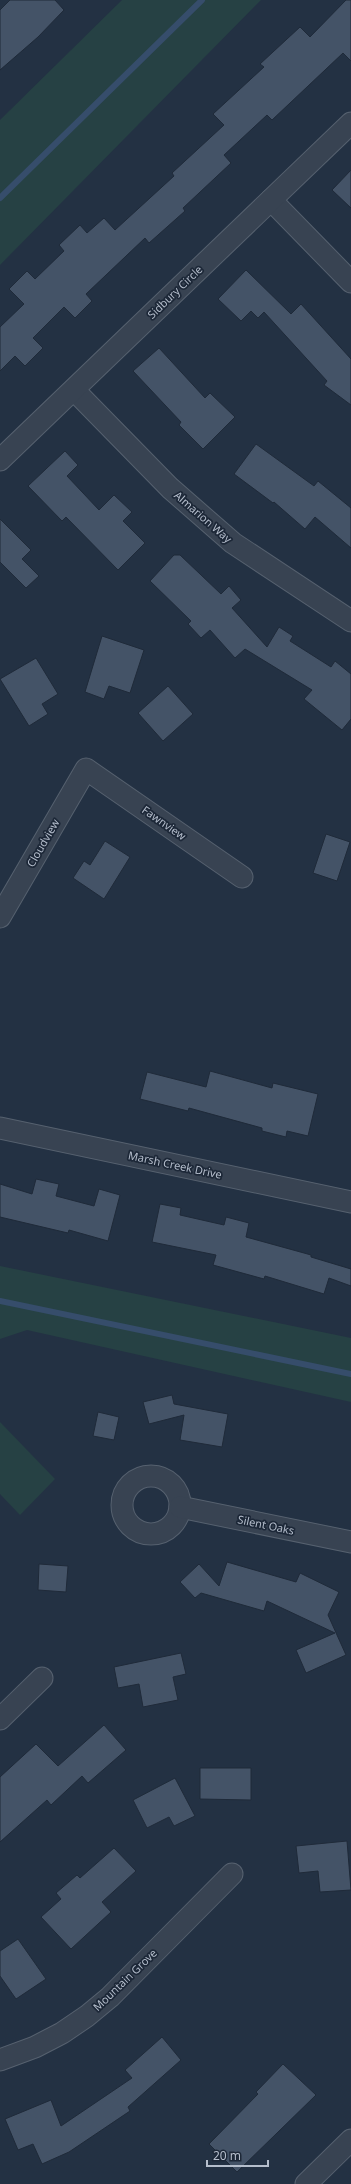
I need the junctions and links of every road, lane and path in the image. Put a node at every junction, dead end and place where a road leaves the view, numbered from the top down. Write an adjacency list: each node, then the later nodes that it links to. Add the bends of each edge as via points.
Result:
1 (351, 123): 2 (street, Sidbury Circle)
2 (271, 200): 3 (street); 4 (street, Sidbury Circle)
3 (351, 282)
4 (74, 390): 5 (street, Sidbury Circle); 6 (street, Almarion Way, via 170,488 233,543)
5 (0, 460)
6 (351, 621)
7 (86, 769): 8 (street, Fawnview); 9 (street, Cloudview)
8 (242, 877)
9 (0, 917)
10 (0, 1128): 11 (street, Marsh Creek Drive)
11 (351, 1202)
12 (180, 1507): 13 (street, Silent Oaks)
13 (351, 1542)
14 (42, 1678): 15 (street)
15 (0, 1719)
16 (232, 1874): 17 (street, Mountain Grove, via 110,1997 87,2016 35,2047)
17 (0, 2060)
18 (351, 2140): 19 (street)
19 (306, 2184)

